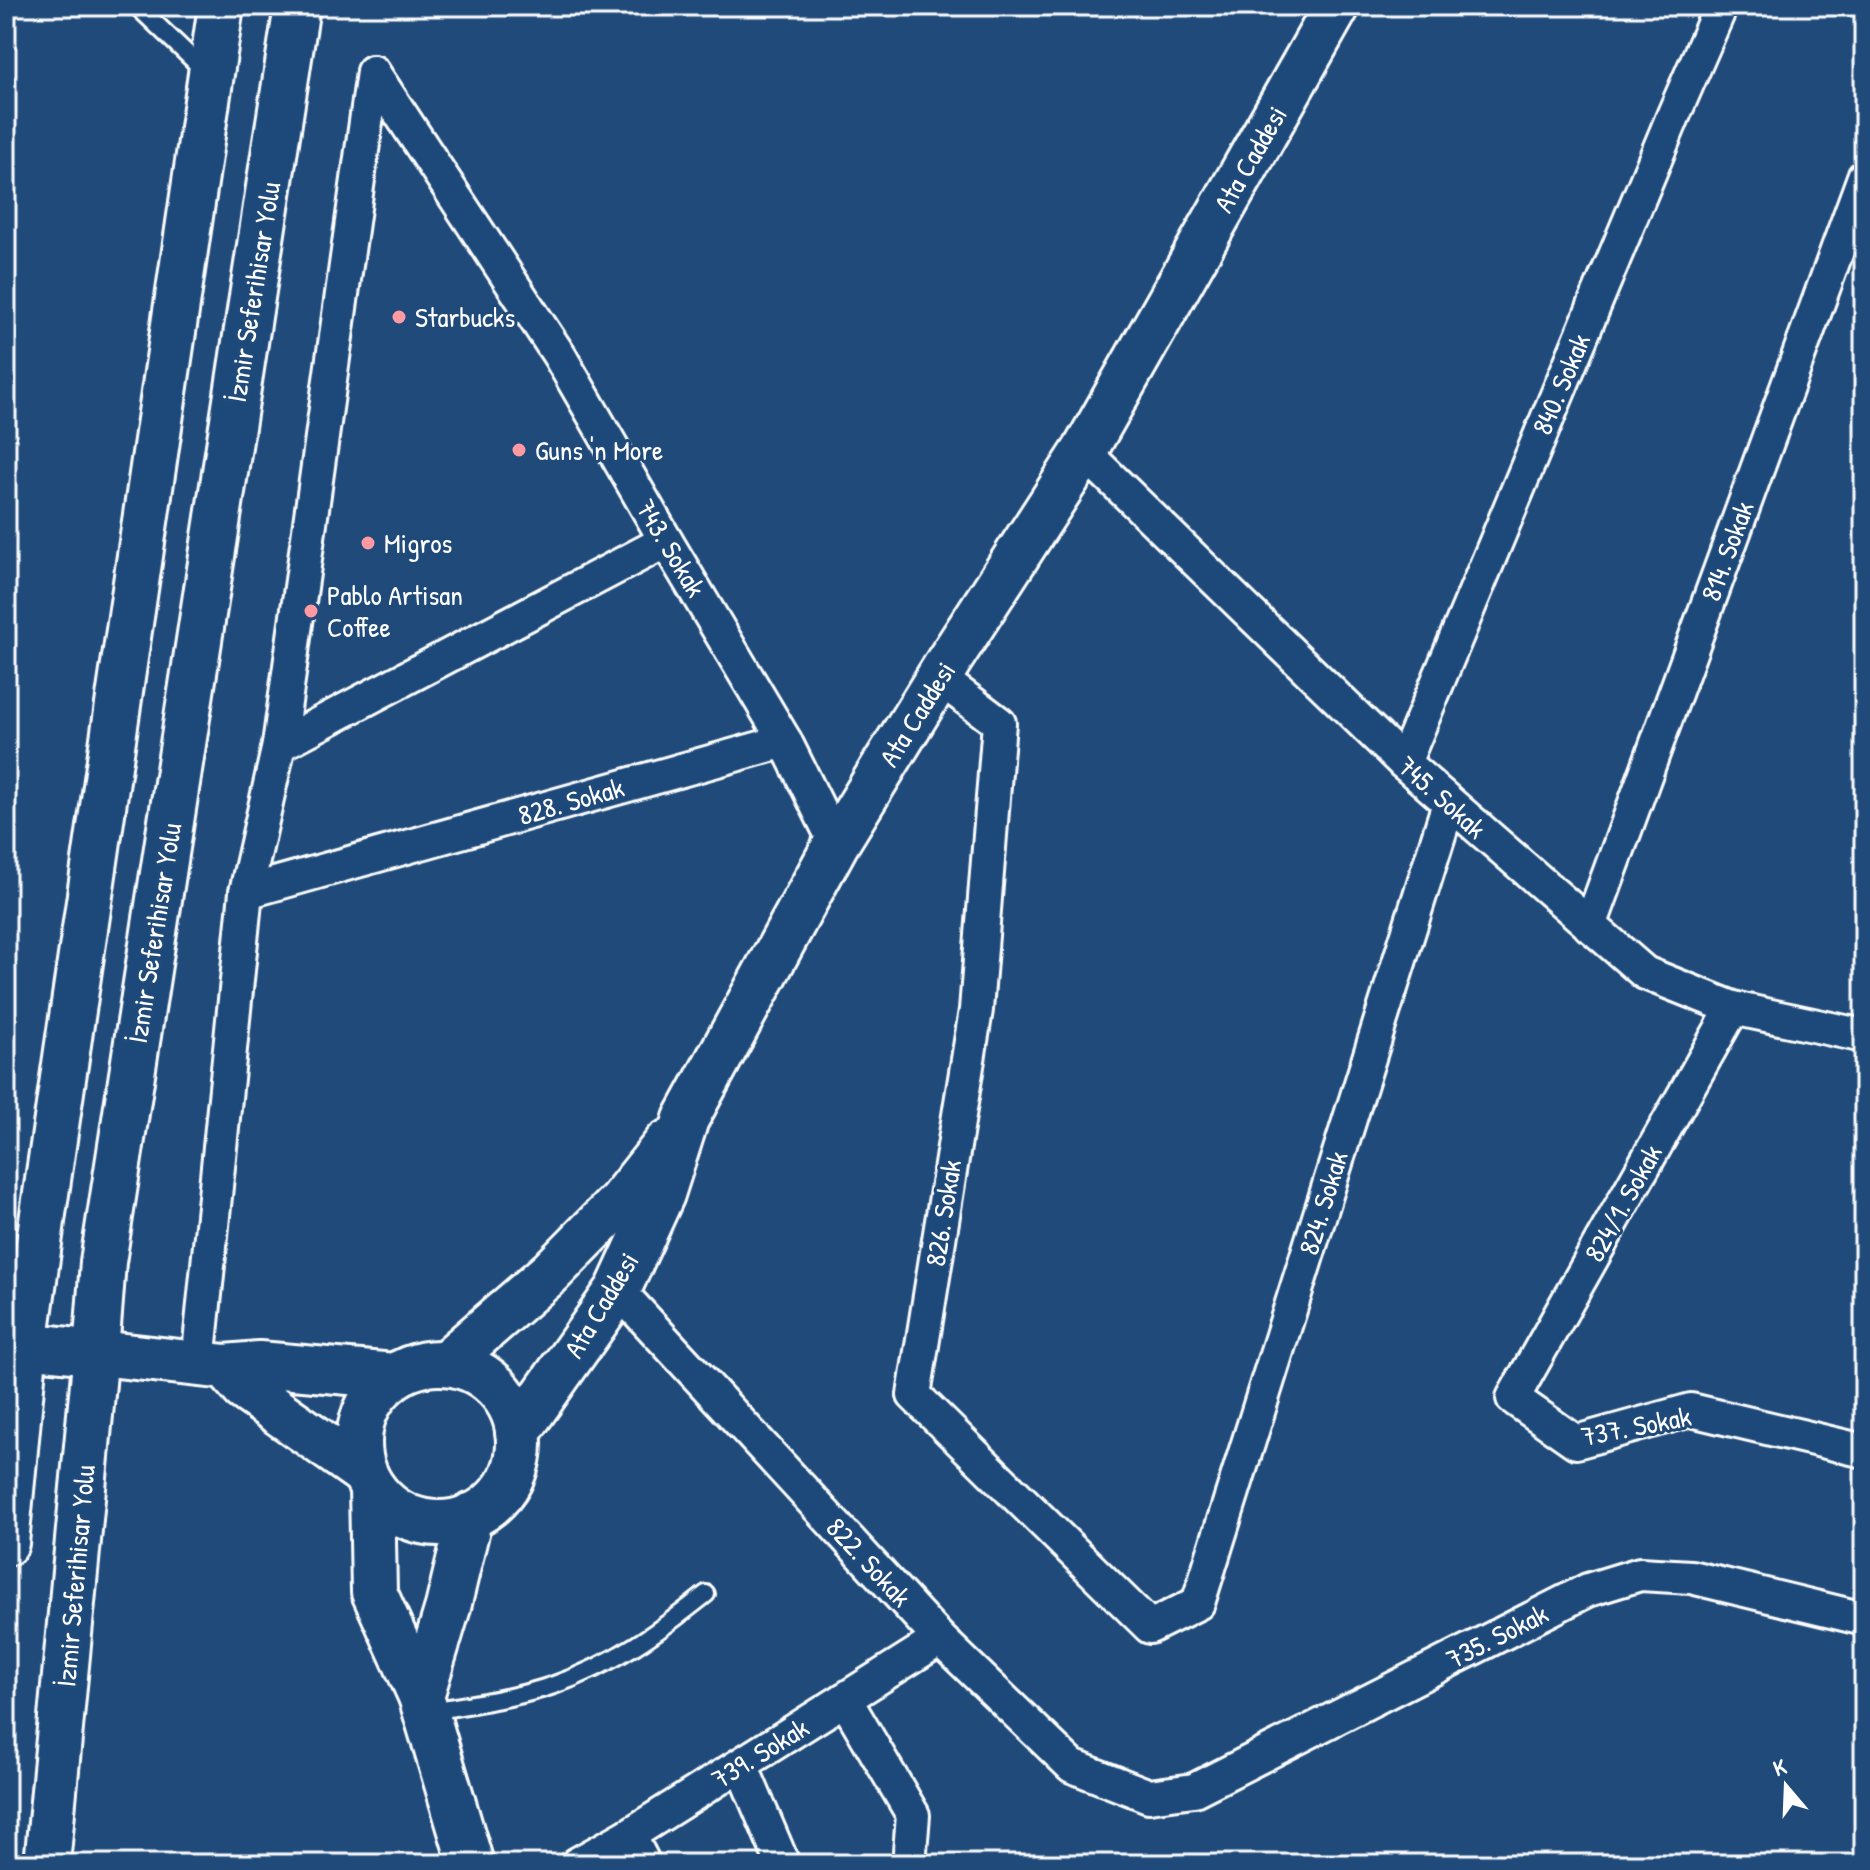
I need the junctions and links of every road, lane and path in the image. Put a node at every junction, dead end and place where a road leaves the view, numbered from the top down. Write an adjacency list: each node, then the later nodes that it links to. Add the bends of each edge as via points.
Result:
1 (137, 6): 6 (lane)
2 (221, 6): 6 (main road)
3 (297, 6): 23 (main road, İzmir Seferihisar Yolu, via 103,1262)
4 (1337, 6): 8 (main road, Ata Caddesi)
5 (1721, 6): 13 (street, 840. Sokak)
6 (211, 76): 22 (main road)
7 (1863, 182): 17 (street, 814. Sokak)
8 (1084, 452): 10 (main road, Ata Caddesi); 13 (street, 745. Sokak)
9 (666, 541): 11 (street, 743. Sokak); 12 (street); 12 (street, 743. Sokak, via 559,355 373,72)
10 (939, 678): 15 (main road, Ata Caddesi); 34 (street, 826. Sokak, via 999,723 976,1010 914,1395 1150,1627)
11 (785, 741): 15 (street); 16 (street, 828. Sokak)
12 (279, 745): 16 (street)
13 (1404, 763): 14 (street, 745. Sokak)
14 (1449, 803): 17 (street, 745. Sokak); 34 (street, 824. Sokak)
15 (836, 844): 20 (main road, Ata Caddesi)
16 (246, 892): 25 (street)
17 (1590, 926): 18 (street, 745. Sokak, via 1645,973)
18 (1733, 1008): 19 (street, 745. Sokak); 27 (street, 824/1. Sokak)
19 (1864, 1036)
20 (686, 1119): 21 (main road, Ata Caddesi, via 662,1194); 24 (main road, via 620,1202 550,1273)
21 (618, 1290): 28 (main road, Ata Caddesi); 36 (street, 822. Sokak)
22 (25, 1345): 23 (main road); 32 (main road)
23 (96, 1352): 25 (main road); 42 (main road, İzmir Seferihisar Yolu)
24 (446, 1363): 26 (main road, via 419,1364); 28 (main road, via 472,1370 495,1385 511,1407)
25 (212, 1365): 26 (main road); 30 (main road)
26 (394, 1376): 30 (main road, via 375,1394 362,1418 358,1445)
27 (1513, 1398): 29 (street, 737. Sokak, via 1576,1442 1691,1410)
28 (518, 1432): 31 (main road, via 518,1457 509,1482 493,1502)
29 (1864, 1451)
30 (368, 1480): 31 (main road, via 396,1511 420,1521 446,1523); 38 (main road, via 374,1592)
31 (470, 1516): 38 (main road)
32 (6, 1543)
33 (706, 1594): 38 (lane, via 657,1632 590,1671 511,1696)
34 (1198, 1603)
35 (1864, 1619): 40 (street, 735. Sokak, via 1691,1577 1640,1574 1588,1590 1194,1790)
36 (940, 1639): 37 (street, 739. Sokak); 40 (street, 822. Sokak, via 1072,1766)
37 (845, 1699): 39 (street, 739. Sokak); 47 (street, via 913,1815)
38 (423, 1704): 43 (main road)
39 (741, 1765): 41 (street, 739. Sokak); 46 (street)
40 (1149, 1796)
41 (629, 1835): 44 (street, 739. Sokak); 45 (street)
42 (47, 1864)
43 (471, 1864)
44 (577, 1864)
45 (644, 1864)
46 (783, 1864)
47 (909, 1864)

